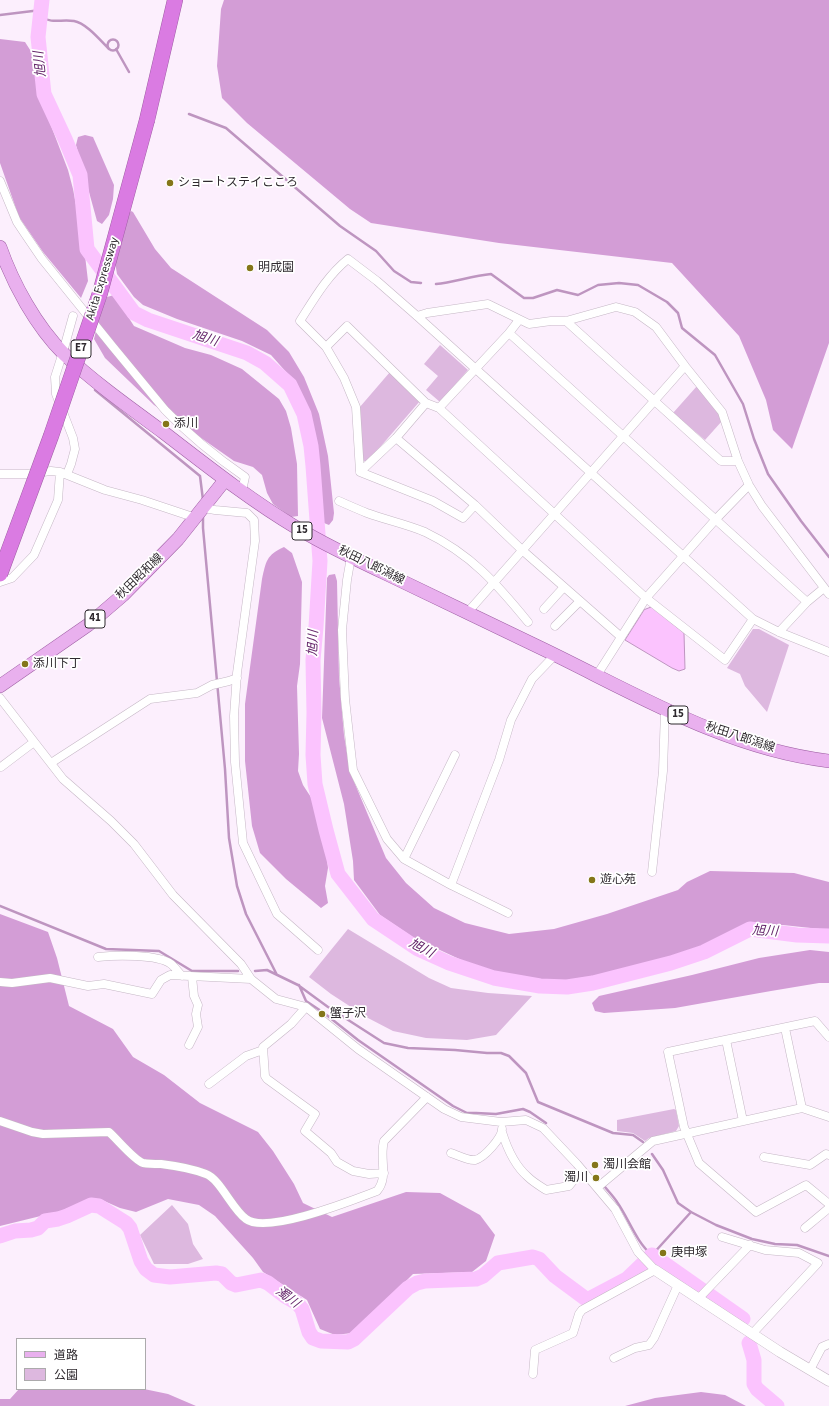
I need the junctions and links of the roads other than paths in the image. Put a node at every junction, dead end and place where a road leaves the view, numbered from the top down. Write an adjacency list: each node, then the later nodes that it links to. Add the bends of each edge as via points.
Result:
1 (175, 0): 34 (highway, Akita Expressway / E7, bridge, via 148,120 100,293)
2 (0, 181): 25 (street, via 17,222 42,259 165,410 208,449 245,477)
3 (0, 247): 10 (main road, 秋田八郎潟線 / 15, via 7,266 37,320)
4 (73, 316): 10 (street)
5 (417, 316): 6 (street, via 488,304 508,312); 9 (street, via 348,259 321,288 300,321); 12 (street)
6 (519, 320): 7 (street, via 529,324); 8 (street)
7 (566, 321): 11 (street, via 616,307 635,312 656,327); 13 (street)
8 (509, 333): 12 (street); 16 (street)
9 (326, 347): 14 (street, via 347,326); 19 (street, via 356,406)
10 (63, 352): 21 (street, via 55,378 56,394 75,448 71,464); 23 (main road, 秋田八郎潟線 / 15, via 106,390)
11 (685, 366): 13 (street); 18 (street, via 722,412)
12 (475, 368): 15 (street); 20 (street)
13 (654, 401): 16 (street); 18 (street, via 721,461)
14 (426, 403): 15 (street); 17 (street)
15 (439, 408): 29 (street)
16 (623, 436): 20 (street); 30 (street)
17 (396, 438): 19 (street); 27 (street)
18 (738, 461): 24 (street)
19 (360, 472): 27 (street, via 433,501 463,518)
20 (590, 472): 29 (street); 33 (street)
21 (64, 473): 22 (street, via 51,471); 28 (street, via 105,490); 35 (street, via 58,500 34,555 12,578)
22 (0, 474)
23 (226, 480): 25 (main road, 秋田八郎潟線 / 15); 28 (main road, 秋田昭和線 / 41)
24 (748, 485): 30 (street); 38 (street)
25 (242, 492): 32 (main road, 秋田八郎潟線 / 15, via 297,528)
26 (339, 501): 36 (street, via 425,532 462,554)
27 (475, 505): 31 (street)
28 (200, 513): 52 (street, via 247,513 254,520 255,541); 53 (main road, 秋田昭和線 / 41, via 140,578 88,625)
29 (554, 514): 31 (street); 39 (street)
30 (716, 519): 33 (street); 41 (street)
31 (522, 550): 36 (street); 37 (street)
32 (346, 555): 43 (main road, 秋田八郎潟線 / 15); 61 (street, via 347,580 342,630 345,699 353,770 387,839)
33 (683, 556): 39 (street); 44 (street)
34 (0, 574)
35 (0, 582)
36 (494, 582): 43 (street); 45 (street)
37 (564, 587): 40 (street); 42 (street)
38 (826, 591): 41 (street)
39 (646, 598): 44 (street, via 725,660); 48 (street)
40 (580, 601): 46 (street); 48 (street)
41 (807, 602): 47 (street)
42 (544, 609)
43 (467, 613): 50 (main road, 秋田八郎潟線 / 15)
44 (753, 619): 47 (street)
45 (528, 622)
46 (555, 626)
47 (779, 632): 49 (street)
48 (620, 636): 51 (street)
49 (829, 652)
50 (555, 655): 51 (main road, 秋田八郎潟線 / 15); 63 (street, via 532,679 511,720 499,760)
51 (597, 675): 55 (main road, 秋田八郎潟線 / 15)
52 (236, 678): 59 (street, via 197,693 150,699); 65 (street, via 234,762 243,843 277,914)
53 (0, 686)
54 (0, 698): 56 (street)
55 (665, 710): 58 (main road, 秋田八郎潟線 / 15, via 765,747); 62 (street, via 663,771)
56 (34, 742): 59 (street); 60 (street)
57 (456, 755): 61 (street)
58 (829, 761)
59 (51, 763): 69 (street, via 63,779 112,821 134,844 173,895 241,964)
60 (1, 767)
61 (404, 859): 63 (street)
62 (652, 872)
63 (451, 885): 64 (street)
64 (508, 914)
65 (318, 950)
66 (98, 957): 67 (street, via 156,957 171,964)
67 (182, 976): 68 (street); 70 (street, via 170,975 161,980 152,994 104,984 88,986 50,978)
68 (192, 977): 69 (street); 75 (street, via 194,996 198,1005 198,1027)
69 (251, 979): 71 (street, via 276,999)
70 (0, 982)
71 (306, 1007): 76 (street, via 291,1024 263,1047); 78 (street, via 358,1049)
72 (785, 1028): 73 (street, via 814,1021); 74 (street); 79 (street)
73 (829, 1037)
74 (726, 1040): 82 (street); 85 (street, via 668,1052)
75 (189, 1045)
76 (263, 1050): 77 (street, via 246,1056); 90 (street, via 264,1073 267,1079 315,1114 305,1131 331,1153 337,1162 353,1171)
77 (209, 1084)
78 (426, 1096): 83 (street, via 461,1117); 90 (street, via 384,1142)
79 (802, 1108): 80 (street); 82 (street)
80 (829, 1117)
81 (0, 1121): 90 (street, via 43,1134 110,1132 142,1163 188,1167 209,1175 247,1220 264,1224 316,1212 377,1191 382,1185)
82 (743, 1121): 85 (street)
83 (501, 1122): 84 (street); 89 (street, via 526,1120 543,1128)
84 (502, 1132): 86 (street, via 482,1157 474,1160); 89 (street, via 516,1163 528,1177 546,1190 569,1186)
85 (686, 1133): 91 (street, via 653,1141); 92 (street, via 699,1163 756,1212 806,1185)
86 (451, 1153)
87 (829, 1155): 88 (street, via 826,1154 810,1165)
88 (764, 1156)
89 (582, 1170): 91 (street)
90 (384, 1173)
91 (598, 1187): 97 (street, via 615,1209 638,1252)
92 (829, 1204)
93 (829, 1208): 94 (street)
94 (805, 1228)
95 (722, 1237): 96 (street)
96 (750, 1244): 99 (street); 100 (street, via 765,1250 799,1253 818,1263)
97 (652, 1267): 98 (street); 104 (street, via 582,1310 573,1333 535,1350)
98 (678, 1285): 99 (street); 102 (street, via 650,1345 635,1348)
99 (702, 1295): 100 (street)
100 (752, 1334): 103 (street)
101 (829, 1344): 103 (street, via 822,1347)
102 (614, 1358)
103 (810, 1370): 105 (street)
104 (533, 1374)
105 (829, 1381)

